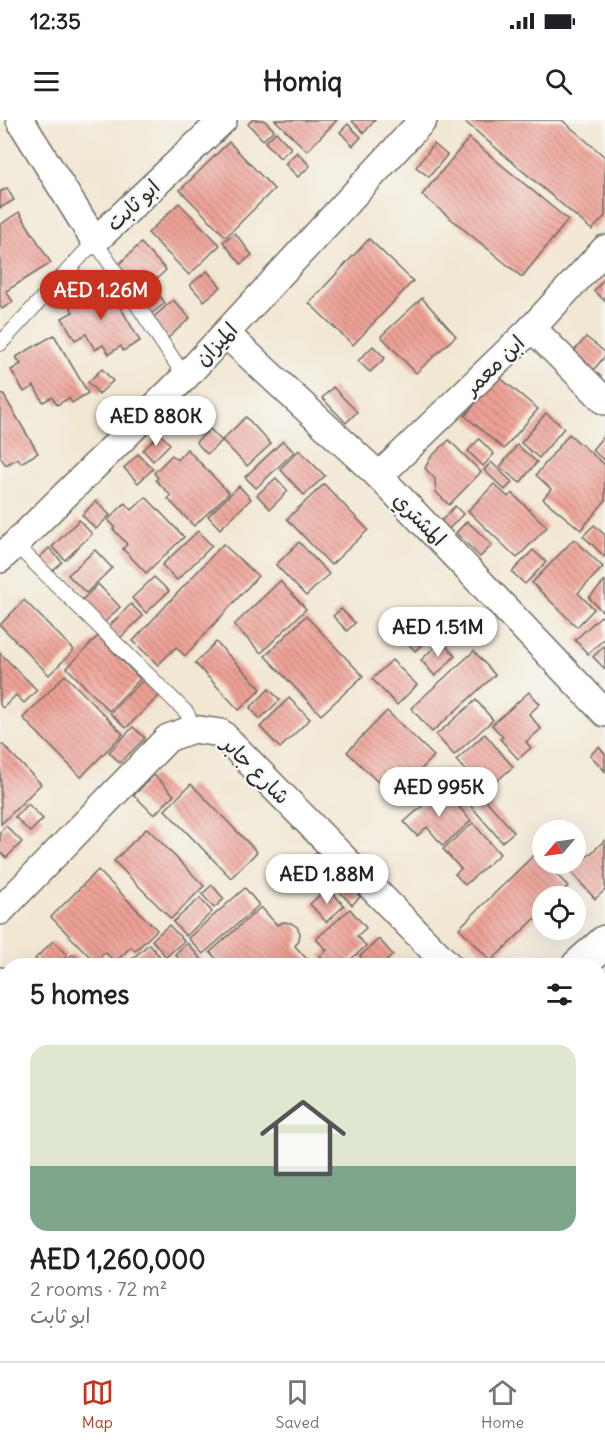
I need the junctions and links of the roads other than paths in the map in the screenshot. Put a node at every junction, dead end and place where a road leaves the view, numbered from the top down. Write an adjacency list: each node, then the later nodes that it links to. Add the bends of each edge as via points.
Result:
1 (20, 120): 4 (street, ابو ثابت)
2 (223, 120): 4 (street, ابو ثابت)
3 (423, 120): 7 (street, الميزان)
4 (95, 241): 8 (lane); 9 (lane)
5 (605, 249): 6 (street, ابن معمر)
6 (532, 328): 10 (street); 11 (street, ابن معمر)
7 (226, 334): 9 (street, الميزان); 11 (street, المشتري)
8 (0, 344)
9 (185, 377): 12 (street, الميزان)
10 (605, 401)
11 (379, 476): 13 (street, المشتري)
12 (7, 551): 14 (lane, via 187,713)
13 (605, 713)
14 (193, 729): 15 (street, شارع جابر, via 168,738); 17 (street, شارع جابر, via 221,734)
15 (0, 911)
16 (605, 942): 18 (street)
17 (441, 958)
18 (587, 958)

